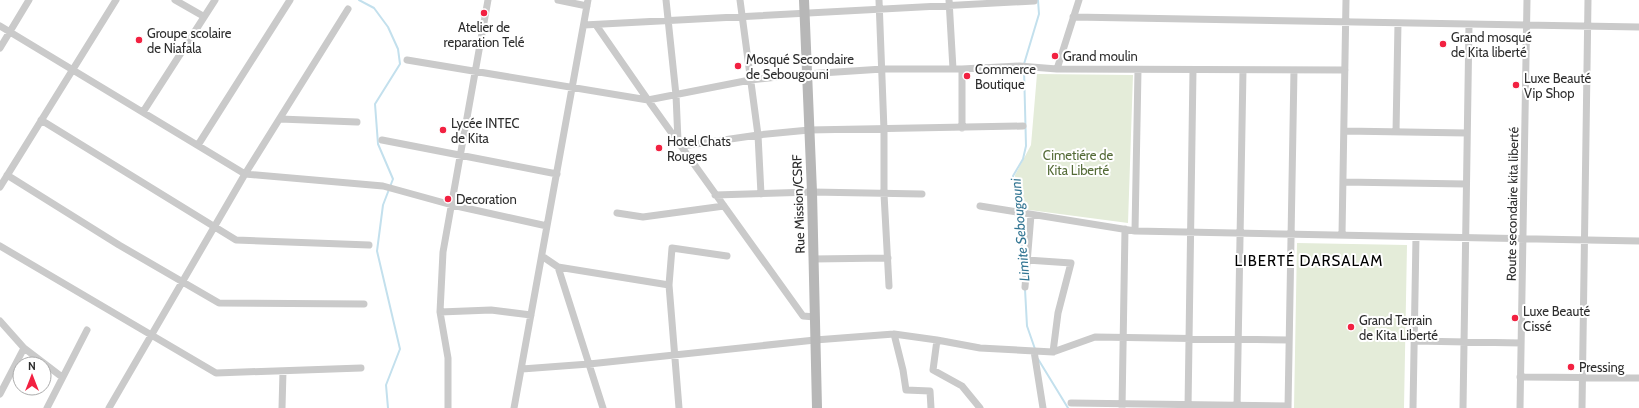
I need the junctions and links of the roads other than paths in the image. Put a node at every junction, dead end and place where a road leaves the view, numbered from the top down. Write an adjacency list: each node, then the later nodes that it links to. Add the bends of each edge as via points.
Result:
1 (29, 0): 35 (street)
2 (116, 0): 42 (street)
3 (175, 0): 22 (street)
4 (215, 0): 22 (street)
5 (290, 0): 68 (street)
6 (488, 0): 48 (street)
7 (558, 0): 17 (street)
8 (666, 0): 25 (street)
9 (740, 0): 23 (street)
10 (804, 0): 21 (main road, Rue Mission/CSRF)
11 (879, 0): 20 (street)
12 (1079, 0): 24 (street)
13 (1346, 0): 26 (street)
14 (1527, 0): 31 (street, Route secondaire kita liberté)
15 (1588, 0): 33 (street)
16 (1034, 1): 18 (street)
17 (588, 3): 29 (street)
18 (949, 3): 20 (street); 39 (street)
19 (348, 9): 55 (street)
20 (880, 9): 21 (street); 38 (street)
21 (804, 13): 23 (street); 49 (main road, Rue Mission/CSRF)
22 (203, 16): 54 (street)
23 (741, 17): 25 (street); 50 (street)
24 (1073, 18): 26 (street); 41 (street)
25 (668, 21): 30 (street); 52 (street)
26 (1346, 22): 27 (street); 47 (street)
27 (1398, 23): 28 (street); 63 (street)
28 (1469, 24): 31 (street); 64 (street)
29 (584, 25): 30 (street); 51 (street)
30 (596, 25): 53 (street)
31 (1527, 25): 33 (street); 96 (street, Route secondaire kita liberté)
32 (0, 26): 35 (street)
33 (1588, 26): 34 (street); 97 (street)
34 (1639, 27)
35 (10, 32): 36 (street); 42 (street)
36 (0, 48)
37 (407, 60): 48 (street)
38 (883, 69): 39 (street); 49 (street); 61 (street)
39 (953, 69): 40 (street)
40 (962, 69): 41 (street, via 1019,66); 59 (street)
41 (1057, 69): 43 (street)
42 (73, 70): 54 (street); 56 (street)
43 (1138, 70): 44 (street); 89 (street)
44 (1193, 70): 45 (street); 90 (street)
45 (1243, 70): 46 (street); 91 (street)
46 (1294, 70): 47 (street); 92 (street)
47 (1345, 70): 62 (street)
48 (476, 71): 51 (street); 69 (street)
49 (806, 74): 50 (street); 60 (main road, Rue Mission/CSRF)
50 (750, 80): 52 (street); 65 (street)
51 (572, 87): 53 (street); 71 (street)
52 (676, 95): 53 (street); 67 (street)
53 (648, 100): 67 (street)
54 (143, 112): 68 (street)
55 (280, 119): 57 (street); 70 (street)
56 (42, 120): 72 (street); 87 (street)
57 (357, 122)
58 (1023, 126): 59 (street)
59 (962, 128): 61 (street)
60 (808, 130): 61 (street); 65 (street); 76 (main road, Rue Mission/CSRF)
61 (884, 130): 78 (street)
62 (1344, 131): 63 (street); 73 (street)
63 (1396, 132): 64 (street)
64 (1467, 133): 74 (street)
65 (758, 135): 67 (street); 77 (street)
66 (382, 140): 69 (street)
67 (680, 144): 80 (street)
68 (198, 145): 70 (street)
69 (461, 155): 71 (street); 81 (street)
70 (245, 174): 81 (street, via 383,186); 87 (street)
71 (557, 174): 86 (street)
72 (7, 176): 75 (street); 107 (street)
73 (1343, 182): 74 (street); 93 (street)
74 (1466, 184): 95 (street)
75 (0, 187)
76 (812, 192): 77 (street); 78 (street); 103 (main road, Rue Mission/CSRF)
77 (761, 194): 80 (street)
78 (884, 194): 79 (street); 104 (street)
79 (922, 194)
80 (715, 195): 82 (street)
81 (452, 205): 86 (street); 112 (street, via 443,252)
82 (724, 206): 84 (street, via 643,216); 114 (street, via 803,316)
83 (980, 206): 85 (street)
84 (617, 214)
85 (1031, 215): 88 (street); 105 (street)
86 (548, 226): 101 (street)
87 (214, 227): 99 (street, via 236,240); 107 (street)
88 (1125, 229): 89 (street); 119 (street)
89 (1135, 231): 90 (street)
90 (1191, 232): 91 (street); 120 (street)
91 (1240, 233): 92 (street); 121 (street)
92 (1291, 234): 93 (street); 124 (street)
93 (1342, 235): 94 (street)
94 (1416, 236): 95 (street); 125 (street)
95 (1465, 238): 96 (street); 126 (street)
96 (1523, 239): 97 (street); 127 (street, Route secondaire kita liberté)
97 (1584, 240): 98 (street); 138 (street)
98 (1639, 241)
99 (369, 245)
100 (0, 246): 118 (street)
101 (542, 256): 106 (street); 113 (street)
102 (727, 256): 108 (street, via 672,248)
103 (813, 258): 104 (street); 114 (main road, Rue Mission/CSRF)
104 (888, 258): 109 (street)
105 (1027, 260): 110 (street); 130 (street, via 1071,263 1058,313)
106 (558, 267): 108 (street); 132 (street)
107 (182, 282): 111 (street, via 219,303); 118 (street)
108 (669, 285): 131 (street)
109 (889, 286)
110 (1025, 287)
111 (364, 304)
112 (440, 312): 113 (street, via 491,310); 149 (street, via 448,358)
113 (531, 315): 134 (street)
114 (815, 317): 122 (main road, Rue Mission/CSRF)
115 (0, 320): 128 (street)
116 (87, 330): 136 (street)
117 (894, 334): 122 (street); 123 (street); 154 (street, via 906,390 930,391)
118 (151, 336): 135 (street, via 216,373); 147 (street)
119 (1124, 337): 120 (street); 130 (street, via 1095,337); 142 (street)
120 (1189, 338): 121 (street); 143 (street)
121 (1238, 339): 124 (street); 144 (street)
122 (815, 340): 131 (street); 153 (main road, Rue Mission/CSRF)
123 (937, 340): 129 (street, via 980,348); 155 (street, via 933,370 962,386)
124 (1289, 340): 145 (street)
125 (1414, 341): 126 (street); 157 (street)
126 (1464, 342): 127 (street); 159 (street)
127 (1521, 343): 137 (street, Route secondaire kita liberté)
128 (24, 348): 136 (street); 140 (street)
129 (1034, 351): 130 (street); 156 (street)
130 (1053, 352)
131 (675, 354): 132 (street); 152 (street)
132 (589, 364): 134 (street); 151 (street)
133 (361, 368): 135 (street)
134 (522, 369): 150 (street)
135 (283, 371): 148 (street)
136 (62, 377): 146 (street)
137 (1520, 377): 138 (street); 160 (street, Route secondaire kita liberté)
138 (1582, 378): 139 (street); 161 (street)
139 (1639, 378)
140 (0, 394)
141 (1071, 403): 142 (street)
142 (1122, 406): 143 (street)
143 (1188, 406): 144 (street)
144 (1237, 407): 145 (street)
145 (1288, 407)
146 (47, 408)
147 (109, 408)
148 (282, 408)
149 (448, 408)
150 (514, 408)
151 (603, 408)
152 (679, 408)
153 (817, 408)
154 (931, 408)
155 (980, 408)
156 (1043, 408)
157 (1413, 408): 158 (street)
158 (1419, 408)
159 (1462, 408)
160 (1520, 408)
161 (1582, 408)

